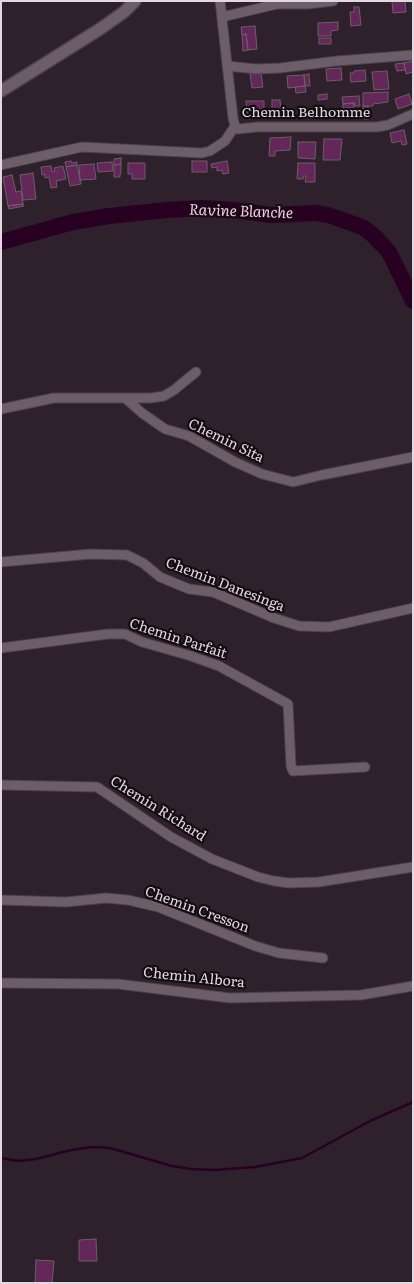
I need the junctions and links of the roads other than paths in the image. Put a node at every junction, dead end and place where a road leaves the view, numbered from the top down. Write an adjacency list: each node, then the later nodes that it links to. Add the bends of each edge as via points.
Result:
1 (135, 1): 7 (main road, via 105,26)
2 (220, 1): 4 (street)
3 (332, 1): 4 (street, via 277,4)
4 (222, 17): 6 (street)
5 (413, 55): 6 (street, via 280,68)
6 (227, 66): 9 (street)
7 (1, 91)
8 (413, 114): 9 (street, Chemin Belhomme, via 376,127 257,126 238,129)
9 (234, 122): 10 (street, via 225,141 202,153 82,147)
10 (1, 165)
11 (196, 372): 12 (street, via 164,396)
12 (125, 398): 13 (street, via 54,398); 14 (street, Chemin Sita, via 165,429 190,436 262,474 293,482)
13 (1, 409)
14 (413, 457)
15 (1, 562): 16 (street, Chemin Danesinga, via 91,554 127,555 160,577 189,588 213,592 300,626 329,627)
16 (413, 608)
17 (1, 648): 18 (street, Chemin Parfait, via 125,634 218,666 288,704 293,771)
18 (365, 767)
19 (1, 785): 20 (street, Chemin Richard, via 98,787 171,837 212,859 274,881 319,882)
20 (413, 867)
21 (1, 900): 22 (street, Chemin Cresson, via 128,900 158,908 255,946 279,953)
22 (323, 958)
23 (1, 983): 24 (street, Chemin Albora, via 118,984 230,998 361,995)
24 (413, 986)

